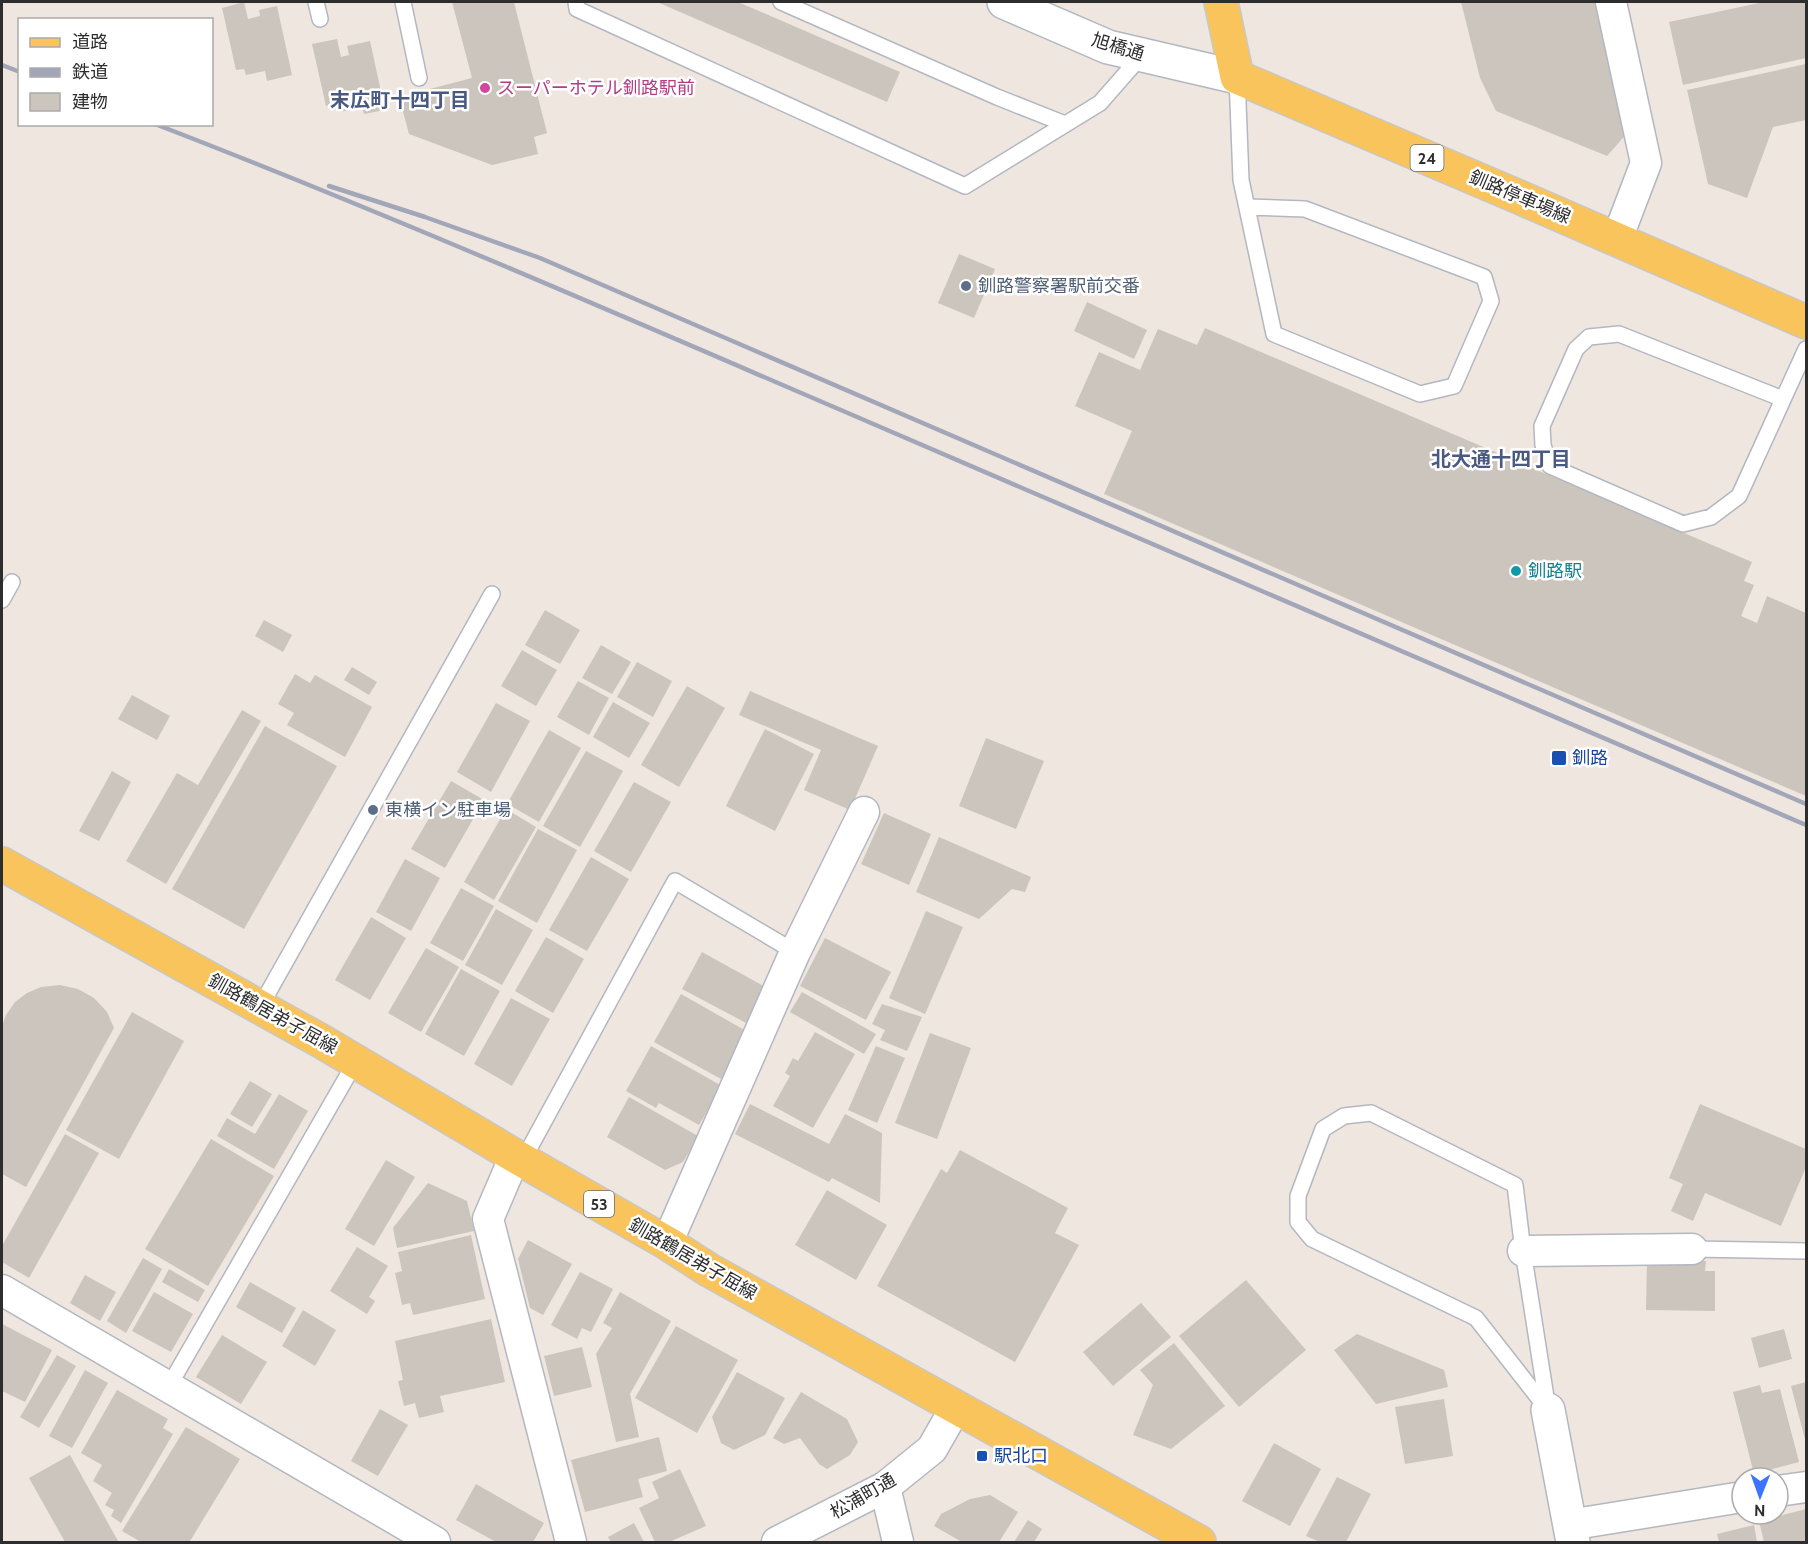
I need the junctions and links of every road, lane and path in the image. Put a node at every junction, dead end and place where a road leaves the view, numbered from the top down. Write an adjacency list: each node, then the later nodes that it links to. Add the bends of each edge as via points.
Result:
1 (316, 2): 8 (lane)
2 (403, 2): 11 (lane)
3 (576, 2): 12 (lane, via 577,9 964,186)
4 (781, 2): 12 (lane)
5 (1004, 2): 9 (street, 旭橋通, via 1108,47)
6 (1221, 2): 10 (main road)
7 (1611, 2): 14 (street, via 1646,163)
8 (320, 19)
9 (1142, 55): 10 (street, 旭橋通); 12 (lane, via 1100,103)
10 (1237, 76): 13 (lane, via 1241,180); 14 (main road, 釧路停車場線 / 24)
11 (419, 78)
12 (1065, 124)
13 (1247, 207): 13 (lane, via 1274,334 1420,394 1454,386 1491,301 1484,277 1305,209)
14 (1617, 239): 15 (main road, 釧路停車場線 / 24)
15 (1806, 322)
16 (1806, 349): 17 (lane)
17 (1783, 399): 17 (lane, via 1739,496 1711,517 1683,524 1550,466 1543,445 1542,426 1576,349 1589,337 1619,334)
18 (12, 582): 20 (lane)
19 (492, 594): 24 (lane)
20 (2, 600)
21 (864, 812): 23 (street)
22 (2, 864): 24 (main road, 釧路鶴居弟子屈線 / 53)
23 (795, 952): 26 (lane, via 675,881); 27 (street)
24 (261, 1007): 25 (main road, 釧路鶴居弟子屈線 / 53)
25 (356, 1061): 26 (main road, 釧路鶴居弟子屈線 / 53); 32 (lane)
26 (519, 1158): 27 (main road, 釧路鶴居弟子屈線 / 53); 41 (street, via 488,1219)
27 (667, 1243): 33 (main road, 釧路鶴居弟子屈線 / 53)
28 (1692, 1249): 29 (street); 30 (lane)
29 (1523, 1251): 34 (lane); 34 (lane, via 1515,1185 1371,1113 1344,1116 1323,1129 1298,1196 1298,1222 1312,1239 1476,1318)
30 (1806, 1251)
31 (2, 1290): 32 (street)
32 (169, 1386): 40 (street)
33 (957, 1407): 36 (street, 松浦町通, via 932,1449); 44 (main road, 釧路鶴居弟子屈線 / 53)
34 (1548, 1410): 39 (street)
35 (1806, 1486): 37 (street)
36 (885, 1487): 42 (street, 松浦町通); 43 (street)
37 (1790, 1489)
38 (1730, 1500): 39 (street)
39 (1571, 1534)
40 (435, 1542)
41 (571, 1542)
42 (777, 1542)
43 (898, 1542)
44 (1199, 1542)

